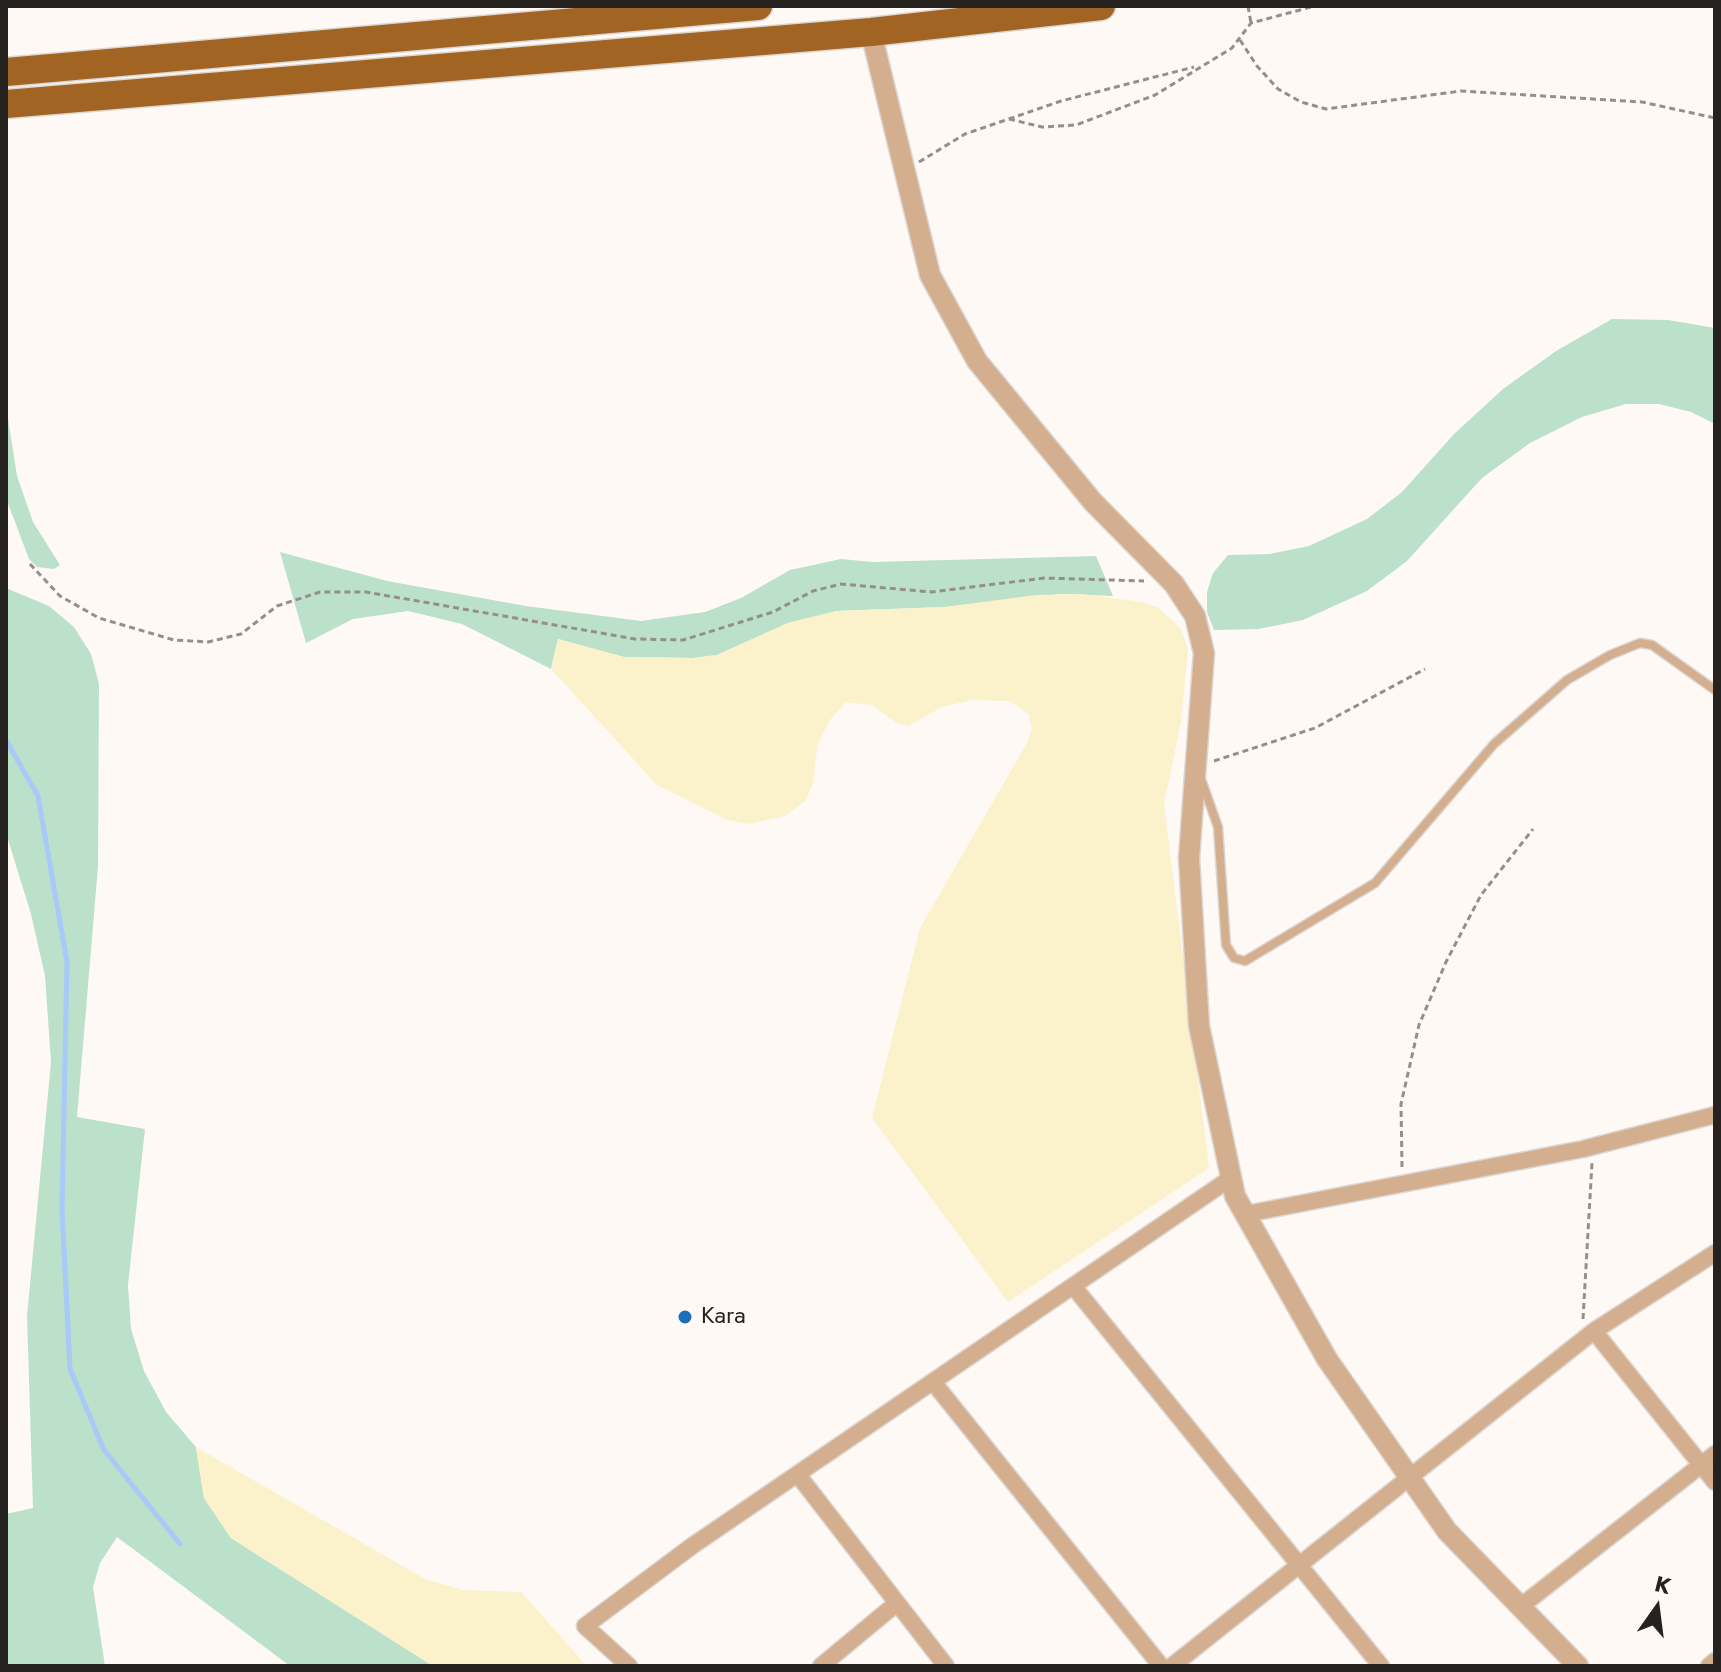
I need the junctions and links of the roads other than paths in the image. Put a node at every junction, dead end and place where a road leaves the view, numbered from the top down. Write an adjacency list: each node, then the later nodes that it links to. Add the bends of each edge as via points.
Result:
1 (758, 6): 4 (highway)
2 (1101, 6): 3 (highway)
3 (871, 32): 5 (highway); 7 (street, via 930,275 977,361 1093,502 1167,577 1195,616 1204,653)
4 (6, 72)
5 (6, 104)
6 (1715, 690): 7 (lane, via 1652,645 1640,643 1610,655 1567,680 1494,744 1375,883 1245,961 1230,954 1226,945 1218,827)
7 (1196, 767): 9 (street, via 1189,858 1199,1026)
8 (1715, 1115): 10 (street, via 1592,1147)
9 (1231, 1178): 10 (street); 12 (street)
10 (1246, 1214): 18 (street, via 1327,1359)
11 (1715, 1253): 13 (street)
12 (1073, 1286): 14 (street); 20 (street)
13 (1588, 1336): 16 (street); 18 (street)
14 (933, 1382): 17 (street); 27 (street)
15 (1715, 1454): 16 (street)
16 (1701, 1465): 19 (street); 22 (street)
17 (798, 1475): 21 (street); 24 (street, via 585,1626)
18 (1410, 1479): 20 (street); 22 (street, via 1447,1531)
19 (1715, 1482)
20 (1300, 1566): 28 (street); 29 (street)
21 (897, 1603): 25 (street); 26 (street)
22 (1520, 1607): 30 (street)
23 (1715, 1661): 31 (street)
24 (629, 1666)
25 (821, 1666)
26 (946, 1666)
27 (1161, 1666)
28 (1172, 1666)
29 (1381, 1666)
30 (1578, 1666)
31 (1709, 1666)

